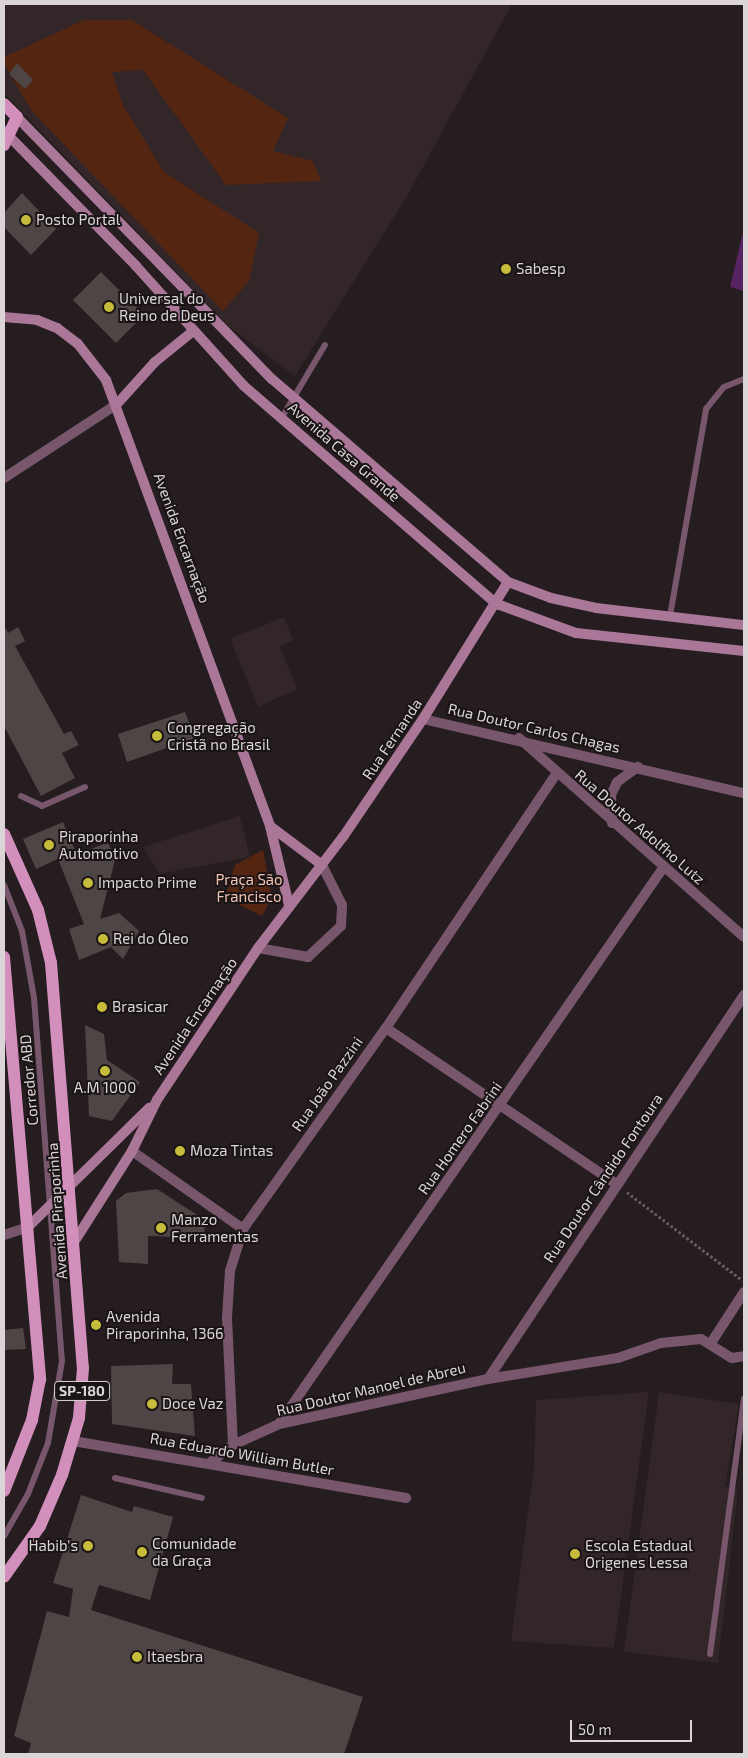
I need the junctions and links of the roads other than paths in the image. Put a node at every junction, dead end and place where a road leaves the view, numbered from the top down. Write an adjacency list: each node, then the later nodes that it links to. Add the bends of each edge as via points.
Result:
1 (4, 104): 2 (main road, Avenida Casa Grande)
2 (17, 117): 3 (main road); 8 (main road, Avenida Casa Grande)
3 (5, 138): 5 (main road, Avenida Casa Grande, via 136,266)
4 (4, 318): 9 (main road, Avenida Encarnação, via 37,320 65,333 94,362)
5 (193, 331): 9 (main road, via 155,362); 10 (main road, Avenida Casa Grande)
6 (325, 344): 8 (lane)
7 (744, 379): 14 (lane, via 724,387 706,410)
8 (296, 400): 10 (lane); 12 (main road, Avenida Casa Grande)
9 (117, 404): 11 (street); 25 (main road, Avenida Encarnação)
10 (281, 419): 13 (main road, Avenida Casa Grande)
11 (4, 478)
12 (508, 582): 13 (main road, Rua Fernanda); 14 (main road, Avenida Casa Grande, via 551,598 596,608)
13 (497, 604): 16 (main road, Avenida Casa Grande, via 576,632); 17 (main road, Rua Fernanda)
14 (670, 616): 15 (main road, Avenida Casa Grande)
15 (744, 625)
16 (744, 651)
17 (423, 719): 18 (street, Rua Doutor Carlos Chagas); 27 (main road, Rua Fernanda)
18 (518, 738): 19 (street, Rua Doutor Carlos Chagas); 20 (street, Rua Doutor Adolfho Lutz)
19 (638, 767): 22 (street, Rua Doutor Carlos Chagas); 24 (street, Rua Doutor Carlos Chagas, via 617,782 611,795)
20 (556, 774): 24 (street, Rua Doutor Adolfho Lutz); 35 (street, Rua João Pazzini)
21 (85, 787): 23 (lane, via 42,806)
22 (744, 793)
23 (21, 796)
24 (612, 823): 28 (street, Rua Doutor Adolfho Lutz)
25 (270, 826): 27 (main road); 30 (main road, Avenida Encarnação)
26 (4, 834): 40 (main road, Avenida Piraporinha / SP-180, via 47,937)
27 (322, 865): 30 (main road, Rua Fernanda); 32 (street, via 342,905 341,926 308,957)
28 (663, 868): 31 (street, Rua Doutor Adolfho Lutz); 37 (street, Rua Homero Fabrini)
29 (4, 885): 41 (lane, Corredor ABD, via 30,962)
30 (289, 905): 32 (main road, Avenida Encarnação)
31 (744, 937)
32 (258, 948): 36 (main road, Avenida Encarnação)
33 (4, 957): 42 (main road, Avenida Piraporinha / SP-180)
34 (744, 995): 39 (street, Rua Doutor Cândido Fontoura)
35 (386, 1028): 37 (street); 43 (street, Rua João Pazzini)
36 (157, 1100): 38 (main road, Avenida Encarnação); 40 (main road, Avenida Encarnação)
37 (500, 1107): 39 (street); 51 (street, Rua Homero Fabrini)
38 (132, 1151): 43 (street); 45 (main road, Avenida Encarnação)
39 (616, 1184): 49 (street, Rua Doutor Cândido Fontoura)
40 (72, 1187): 41 (main road, Avenida Encarnação); 45 (main road, Avenida Piraporinha / SP-180)
41 (52, 1206): 42 (main road, Avenida Encarnação); 59 (lane, Corredor ABD, via 61,1333 60,1388 39,1469)
42 (28, 1227): 44 (street); 56 (main road, Avenida Piraporinha / SP-180, via 40,1379 32,1420)
43 (243, 1228): 53 (street, Rua João Pazzini, via 230,1271 227,1317)
44 (4, 1235)
45 (76, 1239): 52 (main road, Avenida Piraporinha / SP-180, via 83,1368)
46 (744, 1292): 47 (street)
47 (711, 1343): 48 (street, via 732,1358); 49 (street, Rua Doutor Manoel de Abreu, via 683,1338 618,1358)
48 (744, 1356)
49 (488, 1379): 51 (street, Rua Doutor Manoel de Abreu)
50 (744, 1398): 61 (lane)
51 (279, 1424): 53 (street, Rua Doutor Manoel de Abreu)
52 (73, 1441): 54 (street, Rua Eduardo William Butler); 60 (main road, Avenida Piraporinha / SP-180, via 40,1526)
53 (233, 1446): 54 (street, Rua Doutor Manoel de Abreu)
54 (211, 1462): 58 (street, Rua Eduardo William Butler)
55 (115, 1478): 57 (lane)
56 (4, 1491)
57 (202, 1498)
58 (406, 1498)
59 (4, 1536)
60 (4, 1577)
61 (710, 1654)

